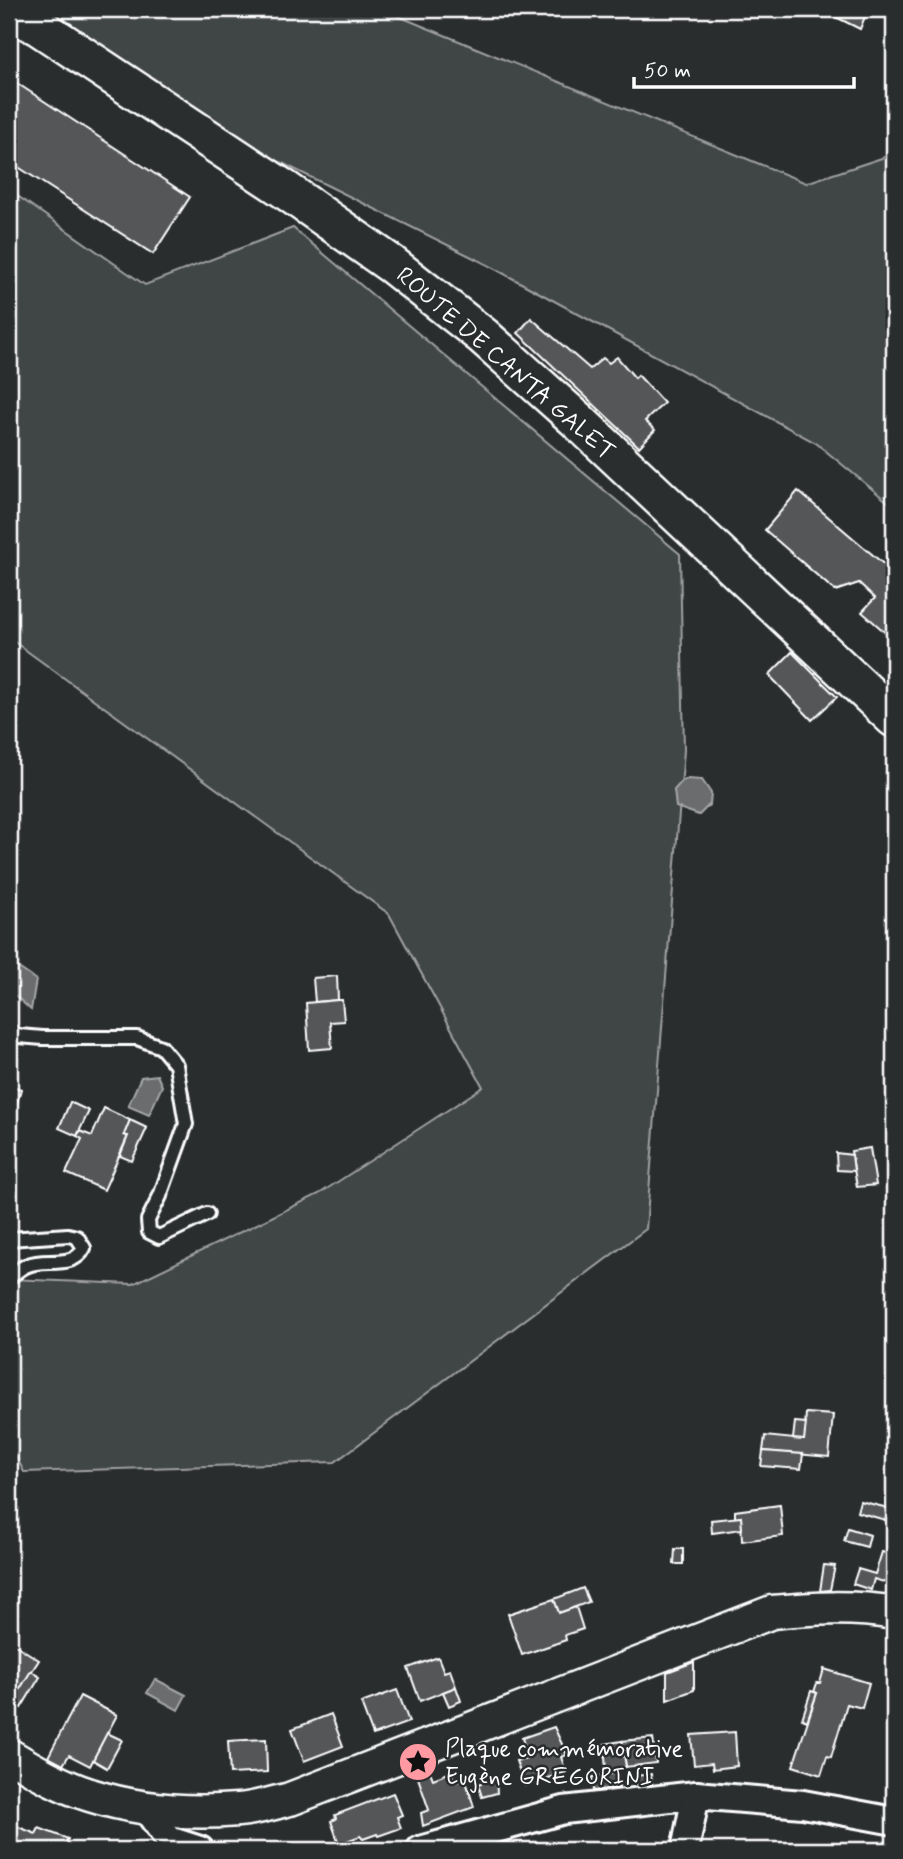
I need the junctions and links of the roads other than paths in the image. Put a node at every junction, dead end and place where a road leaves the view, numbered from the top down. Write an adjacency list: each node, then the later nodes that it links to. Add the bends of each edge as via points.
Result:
1 (9, 11): 2 (main road, ROUTE DE CANTA GALET, via 284,189 483,336)
2 (894, 718)
3 (9, 1031): 4 (lane, via 43,1038 137,1038 161,1046 176,1065 186,1124 148,1220 149,1232 159,1237)
4 (207, 1214)
5 (9, 1238): 6 (lane, via 68,1235 77,1237 84,1248 74,1259 27,1265)
6 (9, 1278)
7 (894, 1613): 10 (street, via 864,1608 772,1612 290,1800 241,1810)
8 (9, 1755): 10 (street, via 90,1795)
9 (696, 1795): 11 (street, via 803,1804); 13 (street, via 564,1810); 14 (street)
10 (145, 1807): 12 (street, via 169,1840)
11 (894, 1821)
12 (200, 1850)
13 (420, 1850)
14 (685, 1850)

